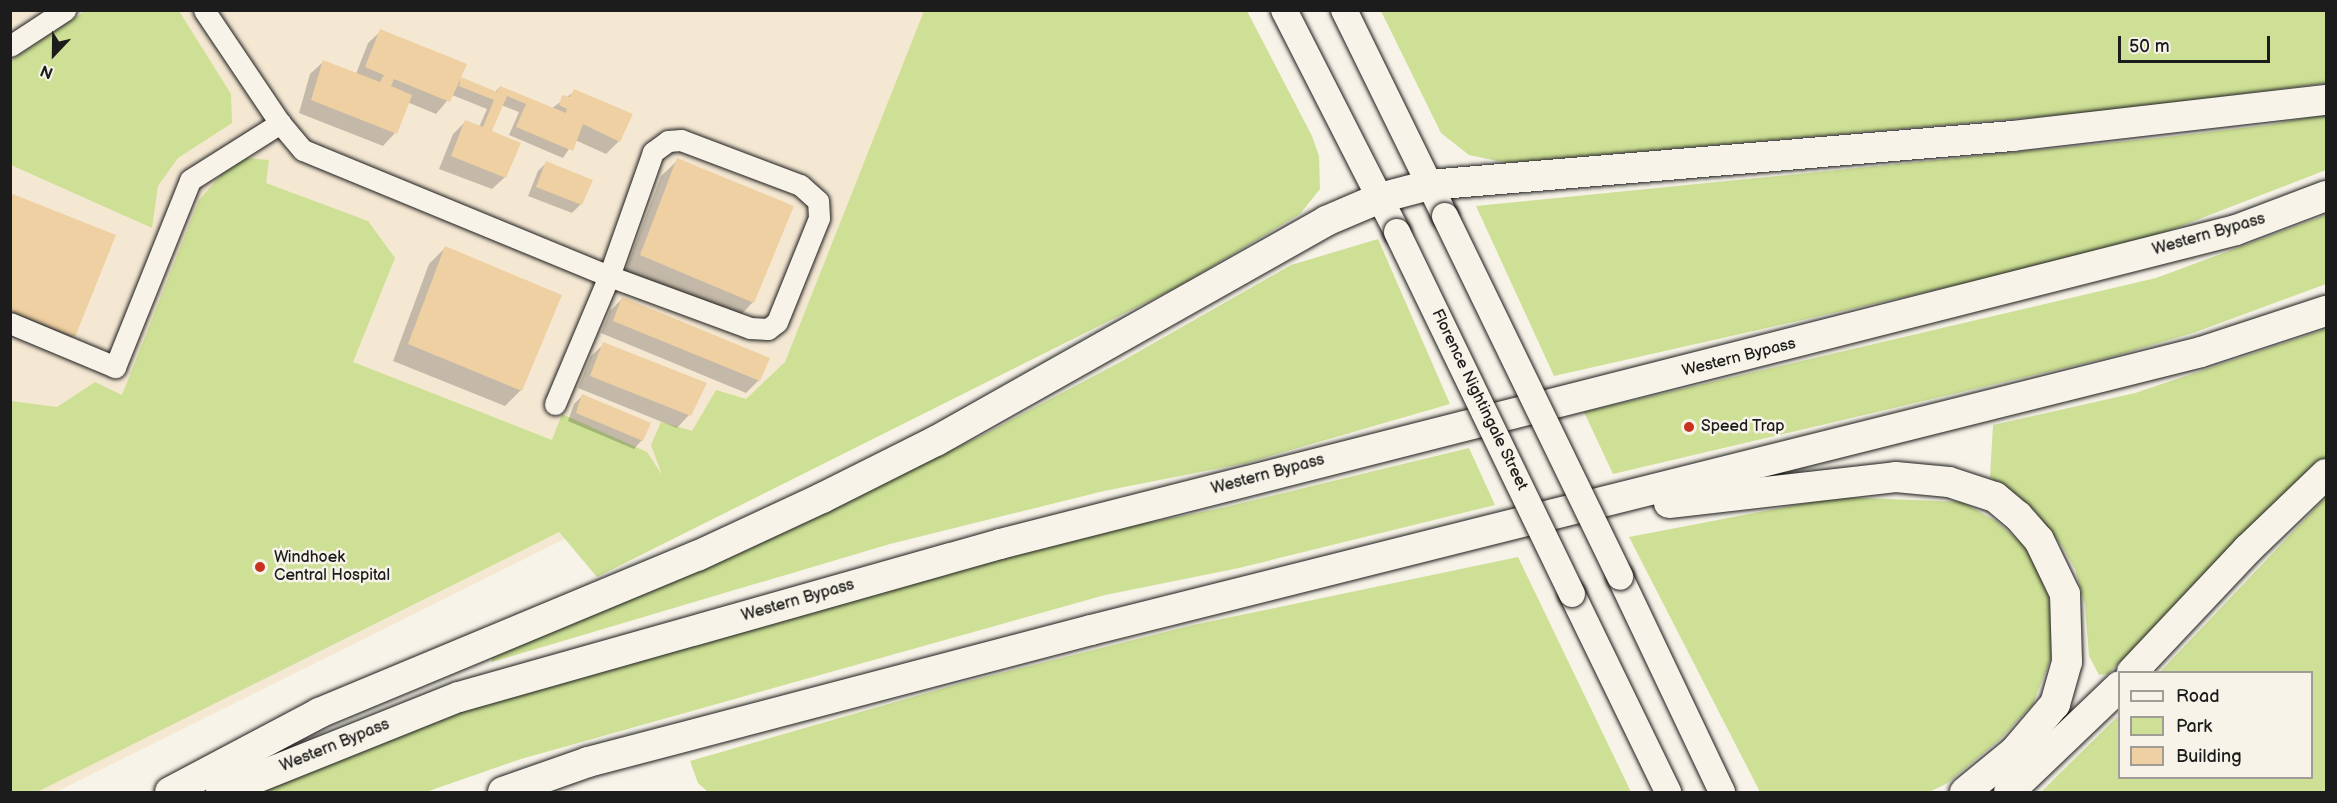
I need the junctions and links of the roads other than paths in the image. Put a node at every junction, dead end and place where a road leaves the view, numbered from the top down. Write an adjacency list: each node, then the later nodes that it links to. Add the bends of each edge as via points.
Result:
1 (65, 10): 5 (street)
2 (204, 10): 7 (street)
3 (1284, 10): 10 (main road, Florence Nightingale Street)
4 (1344, 10): 8 (main road)
5 (10, 46)
6 (2326, 100): 8 (highway, via 2013,136)
7 (280, 123): 11 (street, via 303,150); 13 (street, via 190,180 115,367)
8 (1429, 185): 10 (highway); 23 (main road, bridge)
9 (2326, 196): 20 (highway, Western Bypass, via 2236,230 1011,542 459,697)
10 (1380, 198): 19 (highway, via 1326,221 936,441 822,498 697,556 319,713); 22 (main road, Florence Nightingale Street, bridge)
11 (609, 276): 11 (street, via 750,328 768,329 777,322 819,218 818,201 800,185 681,140 668,141 653,152); 14 (street)
12 (2326, 311): 16 (highway, via 2201,352)
13 (10, 323)
14 (555, 404)
15 (2326, 474): 17 (highway, via 2248,549)
16 (1557, 515): 21 (highway, via 873,687 588,762); 24 (highway, via 1896,477 1949,482 1995,497 2039,540 2065,594 2067,662 2055,704 2015,751)
17 (2133, 671)
18 (2118, 688): 25 (highway)
19 (170, 792)
20 (220, 792)
21 (503, 792)
22 (1668, 792)
23 (1722, 792)
24 (1965, 792)
25 (2009, 792)

